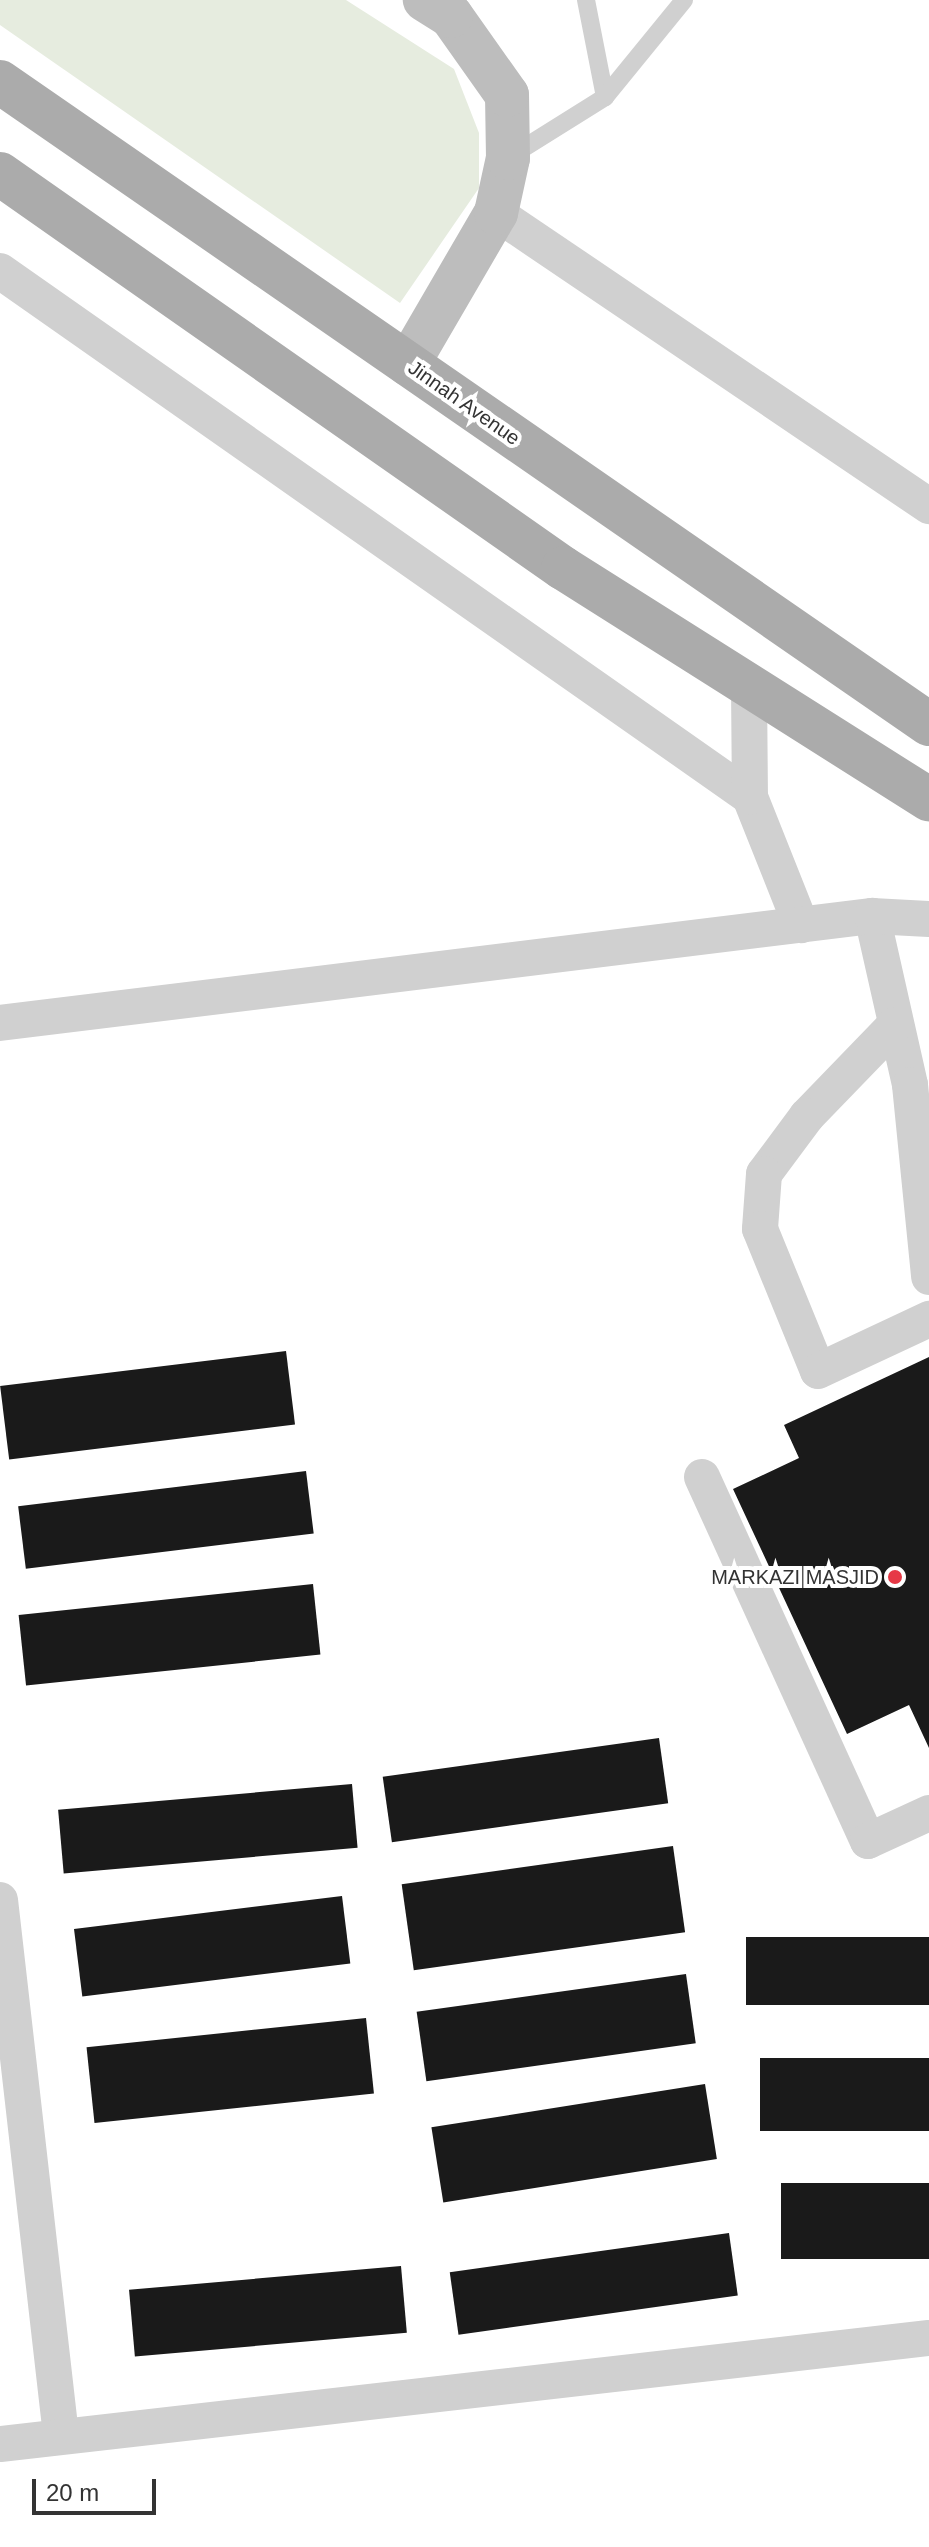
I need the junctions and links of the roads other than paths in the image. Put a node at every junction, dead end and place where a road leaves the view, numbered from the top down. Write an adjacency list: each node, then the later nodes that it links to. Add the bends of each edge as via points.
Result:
1 (425, 0): 6 (street, via 451,16 507,95)
2 (586, 0): 5 (lane)
3 (684, 0): 5 (lane)
4 (0, 82): 10 (main road, Jinnah Avenue)
5 (605, 97): 6 (lane)
6 (508, 158): 8 (street)
7 (0, 174): 12 (main road, via 563,568)
8 (496, 213): 10 (street); 11 (street)
9 (0, 271): 14 (street)
10 (408, 364): 13 (main road, Jinnah Avenue)
11 (929, 506)
12 (749, 686): 14 (street); 15 (main road)
13 (929, 724)
14 (750, 797): 18 (street)
15 (929, 799)
16 (872, 916): 17 (street); 18 (street); 20 (street)
17 (929, 919)
18 (801, 925): 19 (street)
19 (0, 1023)
20 (895, 1025): 21 (street, via 910,1085); 22 (street, via 807,1116 764,1174 760,1229 818,1371)
21 (929, 1277)
22 (929, 1319)
23 (702, 1477): 24 (street, via 868,1841)
24 (929, 1813)
25 (0, 1900): 27 (street)
26 (929, 2338): 27 (street)
27 (61, 2435): 28 (street)
28 (0, 2444)

